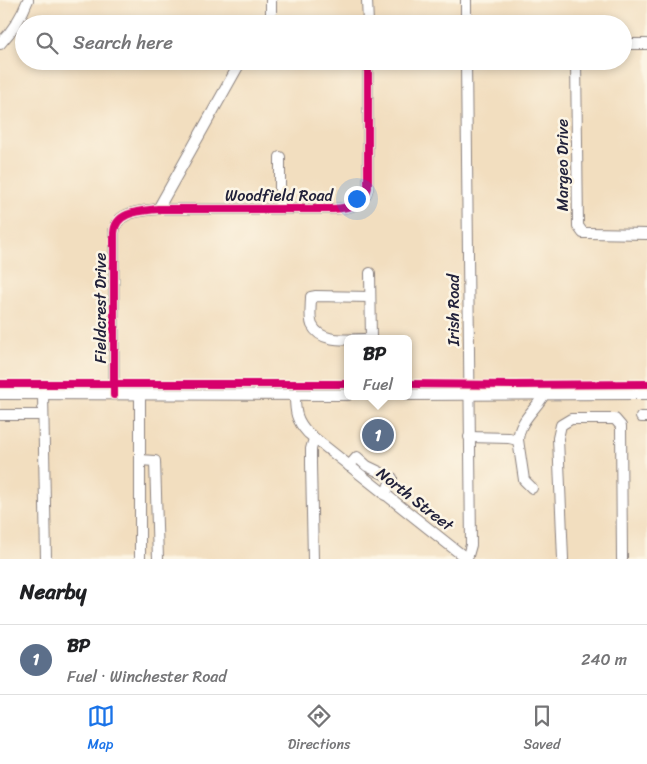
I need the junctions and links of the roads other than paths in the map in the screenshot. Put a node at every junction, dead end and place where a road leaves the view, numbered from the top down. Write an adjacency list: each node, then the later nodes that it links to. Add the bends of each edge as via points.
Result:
1 (28, 0): 5 (street)
2 (271, 0): 6 (street)
3 (368, 0): 7 (street)
4 (466, 0): 8 (street)
5 (21, 15)
6 (271, 15)
7 (368, 15)
8 (466, 15)
9 (15, 26): 10 (street)
10 (0, 44)
11 (632, 44): 12 (street)
12 (647, 44)
13 (236, 70): 18 (street)
14 (368, 70): 19 (street, Woodfield Road, via 367,193 356,204 345,208)
15 (466, 70): 34 (street, Irish Road)
16 (576, 70): 21 (street, Margeo Drive, via 578,226 588,234)
17 (280, 157): 19 (street)
18 (158, 209): 19 (street, Woodfield Road); 20 (street, Woodfield Road, via 134,212)
19 (280, 209)
20 (117, 222): 29 (street, Fieldcrest Drive, via 114,233)
21 (647, 234)
22 (370, 273): 23 (street)
23 (370, 297): 24 (street); 25 (street, via 311,297 312,324 316,330 321,336)
24 (371, 335)
25 (344, 339)
26 (0, 394): 27 (street)
27 (43, 394): 29 (street); 37 (street)
28 (647, 394): 35 (street)
29 (114, 395): 30 (street)
30 (140, 395): 31 (street); 41 (street)
31 (295, 395): 32 (street); 39 (street, North Street, via 297,417)
32 (344, 395)
33 (412, 395): 34 (street)
34 (469, 395): 35 (street); 38 (street, Irish Road)
35 (544, 395): 40 (street, via 523,423)
36 (0, 415): 37 (street)
37 (43, 415): 49 (street)
38 (469, 437): 40 (street); 53 (street, Irish Road, via 470,545)
39 (314, 439): 42 (street, North Street); 52 (street, via 311,464)
40 (518, 440): 43 (street, via 524,480)
41 (140, 460): 44 (street); 45 (street, via 155,461)
42 (349, 466): 46 (street, North Street); 46 (street, via 357,457 367,466 392,478)
43 (532, 488)
44 (140, 491): 45 (street); 48 (street)
45 (156, 491): 47 (street)
46 (385, 494): 53 (street, North Street)
47 (157, 519): 48 (street); 51 (street)
48 (140, 520): 50 (street)
49 (46, 559)
50 (140, 559)
51 (158, 559)
52 (313, 559)
53 (467, 559)
54 (563, 559): 55 (street, via 558,438 561,425 571,419 615,419 621,426)
55 (622, 559)

